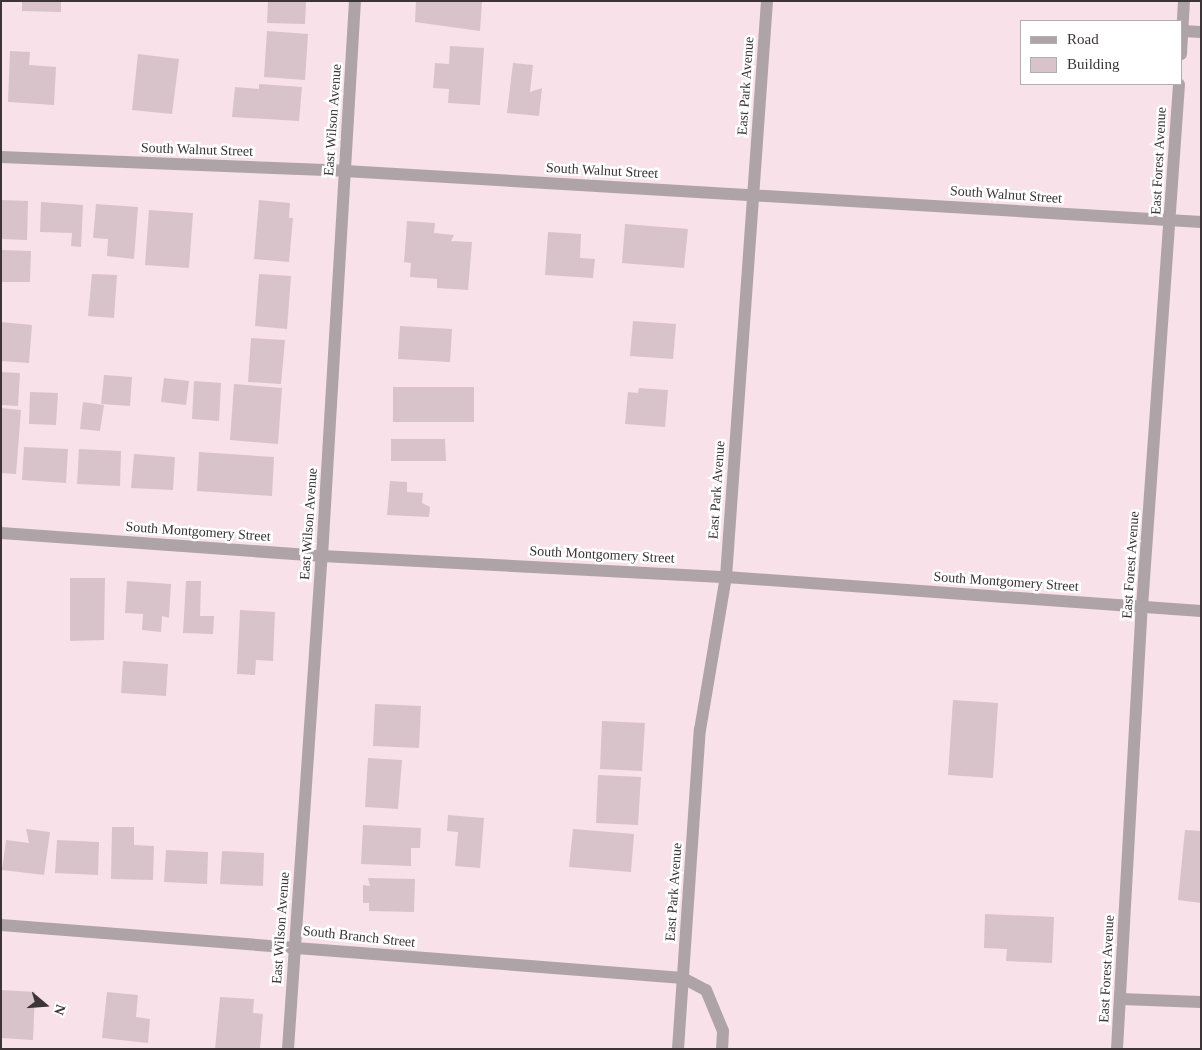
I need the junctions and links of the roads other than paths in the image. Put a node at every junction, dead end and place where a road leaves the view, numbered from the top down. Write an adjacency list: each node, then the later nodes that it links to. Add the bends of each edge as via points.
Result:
1 (355, 1): 8 (street, East Wilson Avenue)
2 (767, 1): 9 (street, East Park Avenue)
3 (1184, 1): 4 (street)
4 (1182, 31): 5 (street)
5 (1201, 32)
6 (1179, 85): 10 (street, East Forest Avenue)
7 (1, 157): 8 (street, South Walnut Street)
8 (345, 171): 9 (street, South Walnut Street); 13 (street, East Wilson Avenue)
9 (754, 194): 10 (street, South Walnut Street); 14 (street, East Park Avenue)
10 (1171, 220): 11 (street, South Walnut Street); 15 (street, East Forest Avenue)
11 (1201, 222)
12 (1, 533): 13 (street, South Montgomery Street)
13 (322, 556): 14 (street, South Montgomery Street); 18 (street, East Wilson Avenue)
14 (726, 576): 15 (street, South Montgomery Street); 19 (street, East Park Avenue, via 700,730)
15 (1142, 607): 16 (street, South Montgomery Street); 20 (street, East Forest Avenue)
16 (1201, 611)
17 (1, 926): 18 (street, South Branch Street)
18 (294, 946): 19 (street, South Branch Street, via 465,963); 22 (street, East Wilson Avenue)
19 (683, 978): 23 (street, East Park Avenue); 24 (street, via 706,990 723,1031)
20 (1121, 999): 21 (street); 25 (street, East Forest Avenue)
21 (1201, 1002)
22 (288, 1049)
23 (678, 1049)
24 (722, 1049)
25 (1117, 1049)

